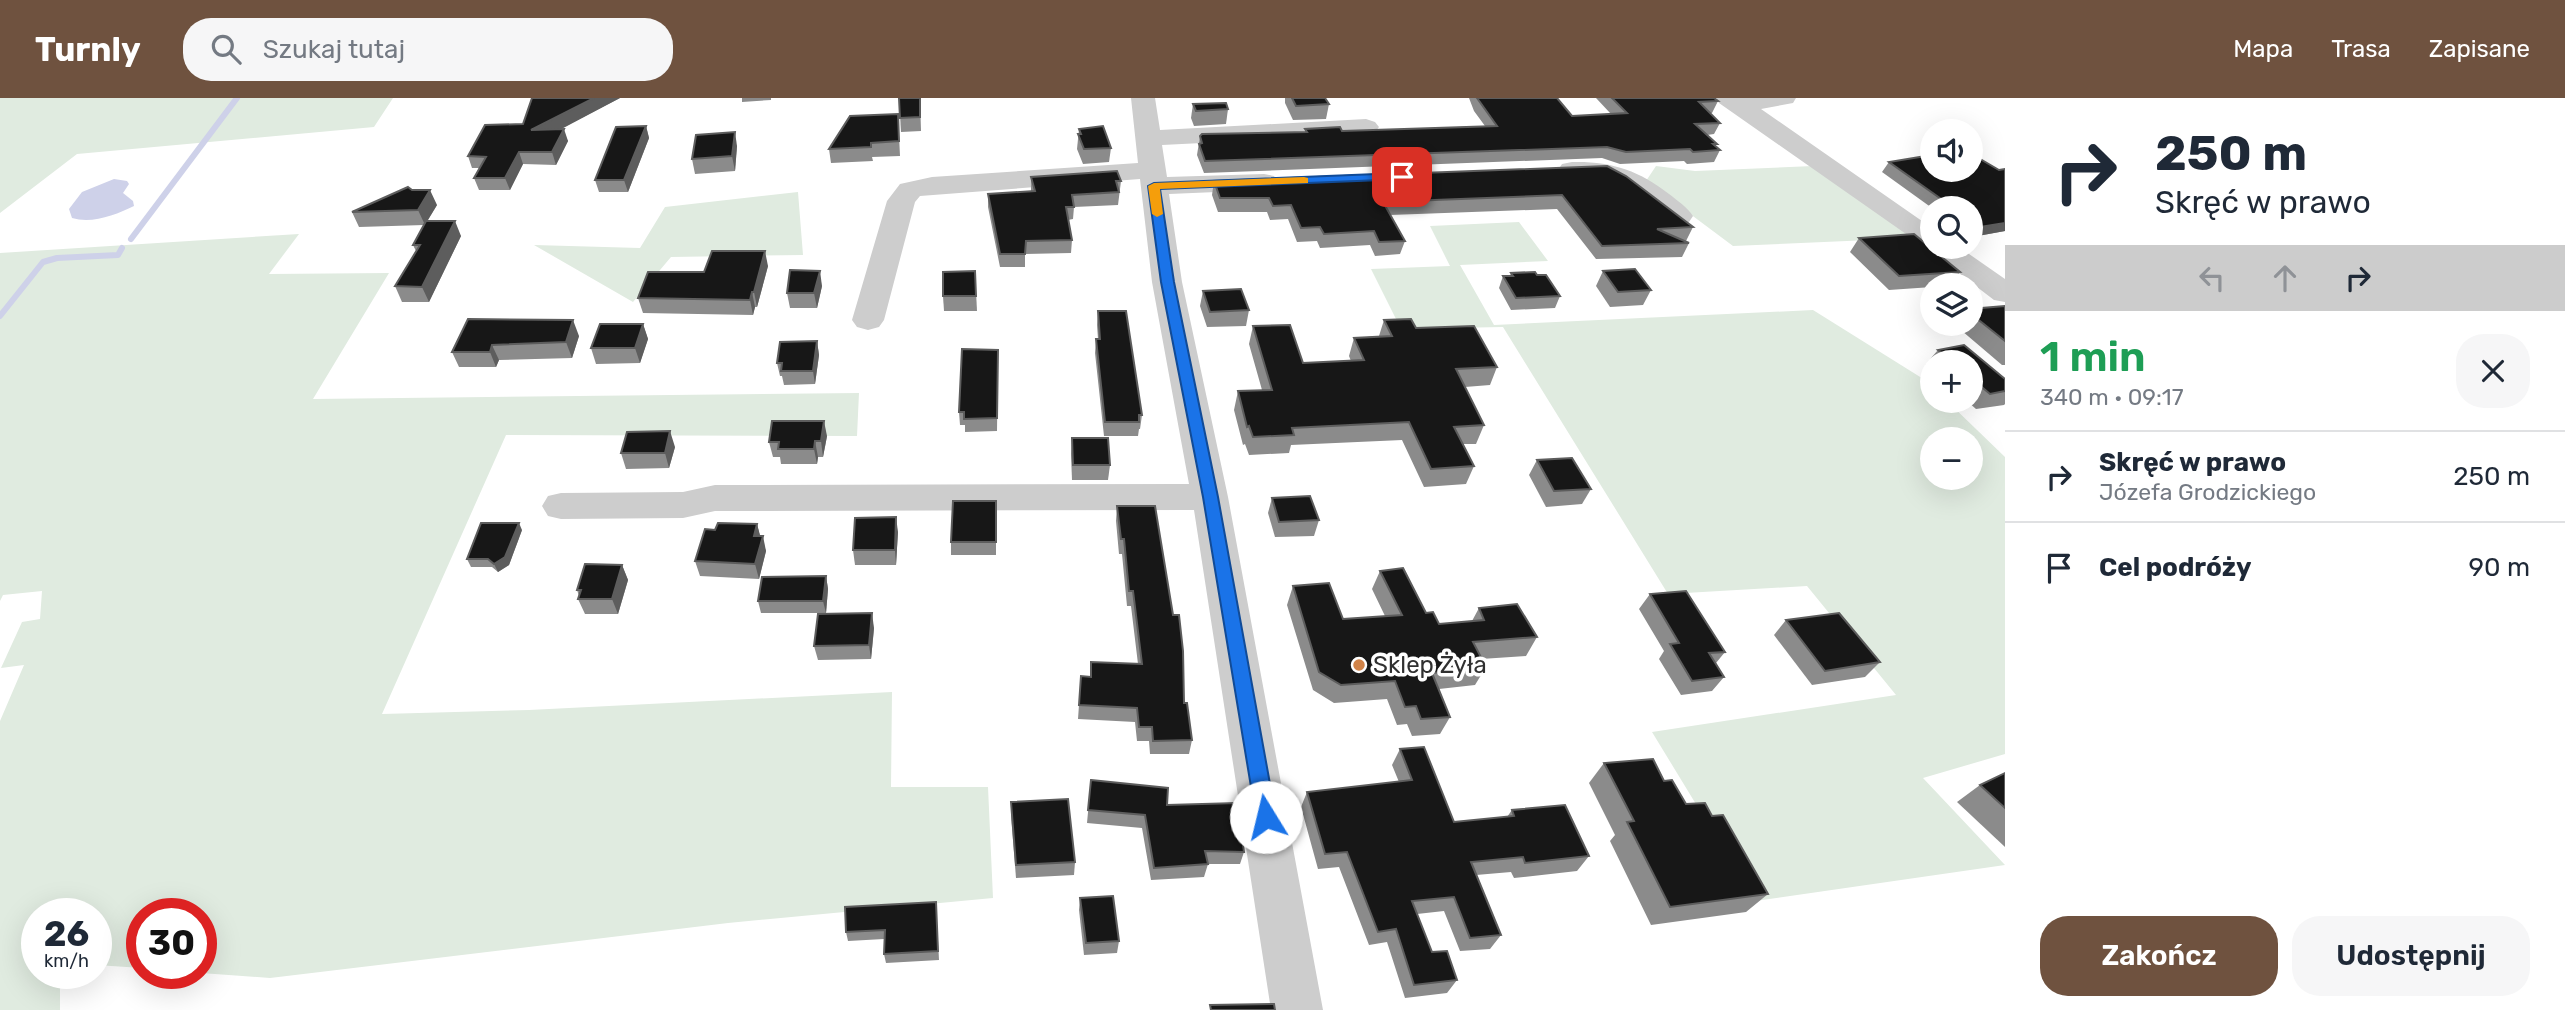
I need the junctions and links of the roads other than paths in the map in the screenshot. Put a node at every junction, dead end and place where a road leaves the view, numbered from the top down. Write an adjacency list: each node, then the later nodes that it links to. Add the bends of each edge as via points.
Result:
1 (1143, 98): 5 (street)
2 (1784, 98): 3 (street)
3 (1734, 102): 10 (street)
4 (1366, 127): 5 (street)
5 (1149, 138): 7 (street)
6 (1546, 171): 9 (street, via 1615,172 1635,180)
7 (1153, 178): 8 (street); 14 (street, via 932,185 910,190 901,201); 15 (street, via 1167,282)
8 (1286, 181)
9 (1679, 215)
10 (1920, 233)
11 (1966, 259): 12 (street)
12 (1992, 271): 13 (street)
13 (2005, 293)
14 (868, 320)
15 (1210, 497): 16 (street, via 715,498 683,505); 17 (street)
16 (561, 506)
17 (1297, 1010)

